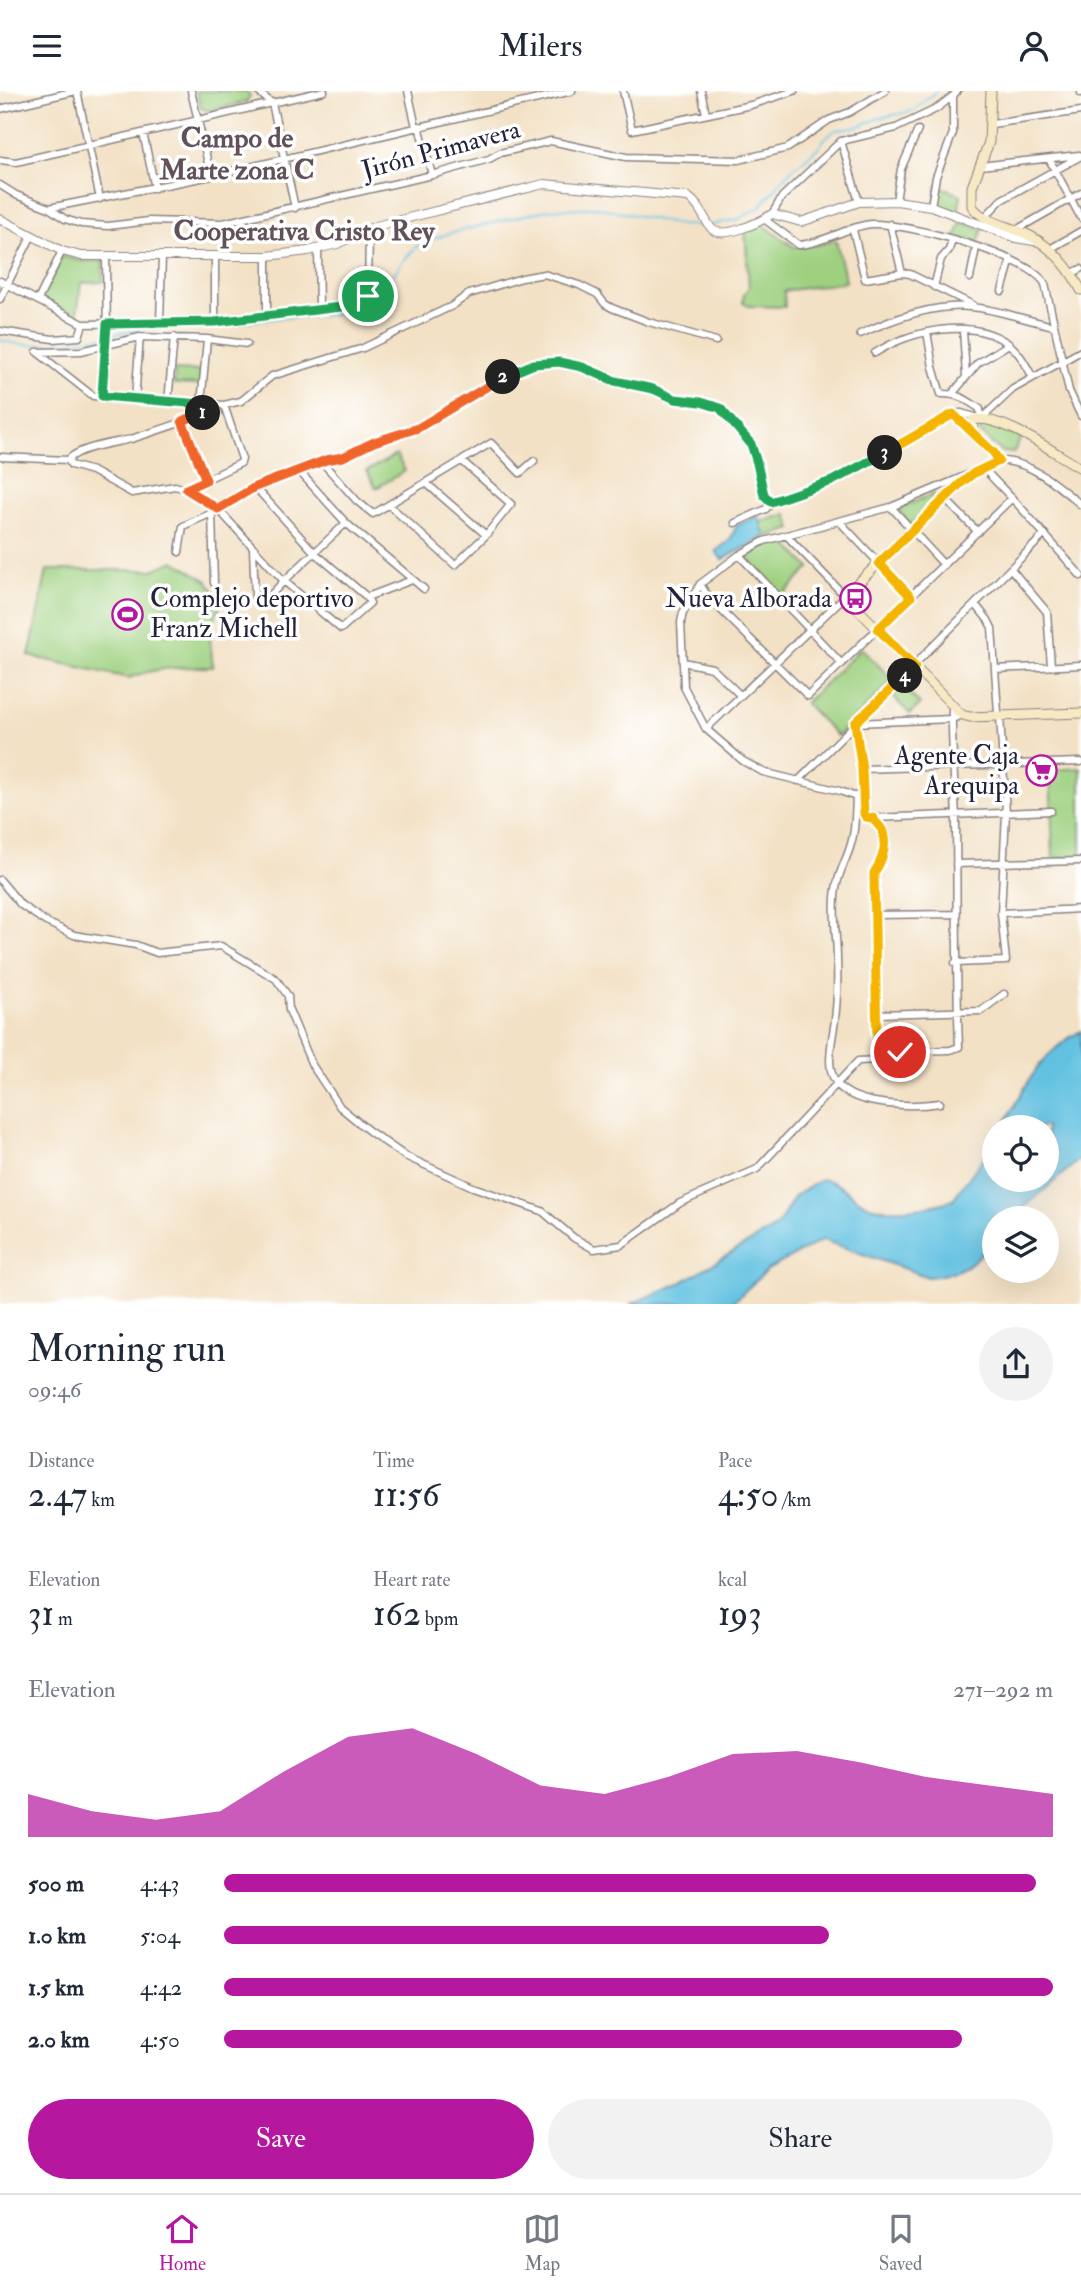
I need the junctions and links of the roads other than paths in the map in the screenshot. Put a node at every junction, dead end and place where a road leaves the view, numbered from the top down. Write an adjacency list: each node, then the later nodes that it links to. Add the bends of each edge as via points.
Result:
1 (77, 91): 18 (street); 27 (street)
2 (191, 91): 21 (street)
3 (257, 91): 17 (street)
4 (324, 91): 15 (street)
5 (408, 91): 23 (street)
6 (572, 91): 13 (street)
7 (623, 91): 20 (street, via 632,130)
8 (701, 91): 20 (street)
9 (760, 91): 16 (street)
10 (794, 91): 16 (street)
11 (885, 91): 34 (street, Jirón Primavera, via 788,148 745,160 626,157 551,141)
12 (991, 91): 22 (main road)
13 (542, 94): 23 (street)
14 (955, 94): 26 (street, via 936,109 896,128); 43 (street, via 953,133 936,177)
15 (291, 95): 17 (street)
16 (762, 101): 20 (street)
17 (272, 103): 21 (street); 29 (street)
18 (0, 109)
19 (1081, 111): 22 (street)
20 (706, 114)
21 (199, 120): 25 (street); 35 (street)
22 (992, 124): 32 (main road)
23 (418, 126): 29 (street); 34 (street)
24 (918, 130): 41 (street, via 901,169)
25 (143, 133): 27 (street); 37 (street)
26 (841, 141): 42 (street); 46 (street, via 782,197)
27 (89, 145): 31 (street, via 16,162); 39 (street)
28 (1081, 155): 30 (street); 33 (street)
29 (282, 158): 35 (street); 45 (street)
30 (1049, 159): 32 (street); 33 (street)
31 (0, 160)
32 (980, 166): 47 (main road, via 971,201)
33 (1054, 171): 40 (street); 47 (street, via 1001,200)
34 (432, 175): 45 (street, Jirón Primavera)
35 (211, 176): 37 (street)
36 (0, 184): 44 (street, Jirón Primavera)
37 (155, 188): 39 (street)
38 (1081, 193): 40 (street)
39 (100, 199): 44 (street)
40 (1070, 199): 48 (street); 53 (street)
41 (896, 201): 42 (street); 43 (street)
42 (859, 202): 46 (street, via 801,222)
43 (931, 206): 57 (street, via 1016,238)
44 (49, 208): 45 (street, Jirón Primavera, via 81,224 108,226 149,221 233,222)
45 (295, 208)
46 (768, 217): 51 (street, via 720,233 688,197 544,184); 52 (street, via 799,245)
47 (985, 217): 53 (main road)
48 (1081, 218)
49 (0, 219): 55 (street)
50 (890, 225): 52 (street, via 868,224); 56 (street); 68 (street)
51 (369, 229): 59 (street); 77 (street, via 368,296 341,307)
52 (853, 230): 68 (street, via 865,279)
53 (1016, 230): 57 (main road)
54 (1081, 231): 60 (street)
55 (32, 235): 61 (street); 70 (street)
56 (952, 240): 58 (street); 71 (street)
57 (1040, 242): 60 (main road)
58 (976, 248): 66 (street); 69 (street)
59 (318, 249): 64 (street); 77 (street)
60 (1050, 249): 67 (main road)
61 (62, 251): 62 (street); 75 (street)
62 (106, 256): 63 (street); 82 (street)
63 (162, 256): 65 (street); 80 (street)
64 (267, 256): 65 (street); 78 (street)
65 (215, 257): 79 (street)
66 (1011, 259): 73 (street); 83 (street, via 1042,279)
67 (1077, 271): 72 (main road)
68 (902, 273): 71 (street)
69 (970, 278)
70 (3, 283): 74 (street); 75 (street)
71 (934, 287): 76 (street)
72 (1081, 290)
73 (1002, 291)
74 (0, 299)
75 (38, 300): 81 (street)
76 (978, 308): 83 (street); 87 (street, via 906,316)
77 (319, 309): 78 (street)
78 (267, 314): 79 (street)
79 (215, 322): 80 (street)
80 (160, 323): 82 (street)
81 (83, 324): 82 (street); 85 (street, via 79,337 53,339)
82 (107, 326): 92 (street)
83 (1054, 326): 97 (street)
84 (963, 330): 86 (street); 94 (street, via 983,331); 98 (street)
85 (0, 331)
86 (928, 333): 96 (street); 100 (street, via 941,394)
87 (860, 334)
88 (140, 337): 89 (street); 92 (street); 102 (street)
89 (174, 337): 90 (street); 103 (street)
90 (207, 339): 93 (street); 104 (street)
91 (716, 341): 106 (street, via 612,308 579,285 544,274 470,294 363,348 272,376 241,401)
92 (107, 344): 101 (street); 101 (street, via 81,351 37,352 91,395)
93 (247, 344)
94 (1009, 344): 98 (street); 99 (street)
95 (1081, 351): 97 (street)
96 (875, 353)
97 (1062, 359): 99 (street); 108 (street, via 1069,391)
98 (966, 376): 100 (street)
99 (1032, 376): 109 (street)
100 (953, 393): 109 (street, via 980,409)
101 (102, 396): 102 (street)
102 (135, 399): 103 (street)
103 (168, 402): 104 (street)
104 (201, 404): 105 (street)
105 (213, 405): 106 (street); 110 (street)
106 (224, 405): 121 (street, via 242,459)
107 (953, 414): 109 (street); 111 (street); 127 (street, via 832,481)
108 (1081, 415)
109 (981, 419): 111 (main road, via 971,423); 118 (main road, via 1022,432)
110 (182, 421): 113 (street); 121 (street)
111 (972, 431): 116 (main road)
112 (0, 457): 113 (street)
113 (68, 460): 124 (street, via 132,493 176,486)
114 (462, 461): 115 (street, via 491,443 520,473); 122 (street); 138 (street, via 511,504)
115 (534, 461)
116 (999, 461): 120 (main road); 129 (street, via 1035,471)
117 (322, 462): 119 (street); 127 (street, via 418,428 519,369 559,362 675,399 720,408 751,444 764,495); 128 (street, via 373,514)
118 (1081, 468)
119 (299, 471): 123 (street); 133 (street)
120 (979, 471): 125 (street); 126 (main road); 130 (street)
121 (206, 480): 124 (street)
122 (426, 483): 128 (street); 138 (street)
123 (255, 487): 131 (street); 142 (street)
124 (186, 489): 131 (street)
125 (1012, 498): 136 (street); 137 (street)
126 (946, 500): 135 (main road); 136 (street)
127 (771, 502): 134 (street, via 766,509)
128 (389, 505): 138 (street, via 455,565)
129 (1081, 505)
130 (891, 507): 132 (street); 135 (street)
131 (215, 511): 140 (street); 141 (street, via 183,526); 151 (street)
132 (839, 521): 139 (street); 144 (street)
133 (346, 523): 142 (street); 149 (street)
134 (735, 523)
135 (912, 531): 144 (main road); 146 (street)
136 (978, 532): 146 (street)
137 (1045, 534): 145 (street); 147 (street)
138 (486, 535)
139 (786, 535): 143 (street); 154 (street)
140 (253, 549): 150 (street); 150 (street, via 257,601 266,601)
141 (179, 552)
142 (315, 553): 150 (street); 155 (street)
143 (738, 555): 152 (street); 159 (street)
144 (879, 563): 154 (main road); 156 (street)
145 (1078, 564): 148 (street)
146 (944, 565): 156 (street)
147 (1011, 569): 157 (street); 164 (street, via 1047,612)
148 (1081, 576)
149 (412, 580): 153 (street); 155 (street)
150 (284, 581): 155 (street, via 341,629 370,603)
151 (214, 583)
152 (700, 584): 160 (street, via 681,622); 161 (street)
153 (424, 589)
154 (845, 596): 158 (main road); 159 (street)
155 (367, 597)
156 (911, 597): 158 (street)
157 (975, 605): 165 (street); 166 (street, via 992,628)
158 (878, 629): 162 (street); 165 (main road)
159 (810, 630): 161 (street); 162 (street)
160 (683, 662): 167 (street, via 712,668); 174 (street, via 684,687)
161 (774, 663): 162 (street, via 808,696); 167 (street)
162 (842, 664)
163 (1081, 665): 164 (street)
164 (1051, 666): 166 (street)
165 (915, 667): 168 (main road); 173 (street)
166 (995, 669): 171 (street)
167 (740, 695): 174 (street)
168 (952, 705): 170 (main road); 172 (street)
169 (1081, 713): 171 (main road)
170 (962, 715): 171 (main road); 172 (street)
171 (1000, 716): 176 (street)
172 (952, 719): 173 (street); 177 (street)
173 (855, 723): 178 (street); 179 (street)
174 (706, 729): 179 (street, via 752,766)
175 (1081, 762): 176 (street)
176 (1003, 765): 177 (street); 183 (street)
177 (954, 767): 178 (street); 184 (street)
178 (862, 769): 181 (street)
179 (798, 781): 180 (street)
180 (856, 796): 181 (street); 200 (street, via 853,841 836,890 835,1024 830,1062)
181 (864, 800): 185 (street, via 864,814)
182 (1051, 811): 183 (street)
183 (1006, 813): 184 (street); 187 (street)
184 (956, 815): 185 (street); 188 (street)
185 (873, 818): 193 (street, via 882,828 884,845 874,873)
186 (1081, 861): 187 (street)
187 (1004, 863): 188 (street); 191 (street)
188 (956, 864): 192 (street)
189 (0, 880): 200 (street, via 21,905 74,935 157,953 221,946 276,979 289,996 289,1010 320,1080 349,1115 405,1156 542,1211 596,1249 621,1245 680,1203 757,1169)
190 (1081, 909): 191 (street)
191 (1001, 913): 194 (street, via 1006,961)
192 (955, 914): 193 (street); 194 (street)
193 (874, 915): 197 (street)
194 (955, 963): 196 (street)
195 (1004, 994): 196 (street, via 981,1011)
196 (958, 1012): 197 (street); 198 (street, via 956,1050)
197 (877, 1014): 198 (street, via 877,1047)
198 (900, 1055): 199 (street); 200 (street, via 859,1062)
199 (901, 1076)
200 (836, 1083): 201 (street, via 848,1094 879,1103)
201 (940, 1103)

